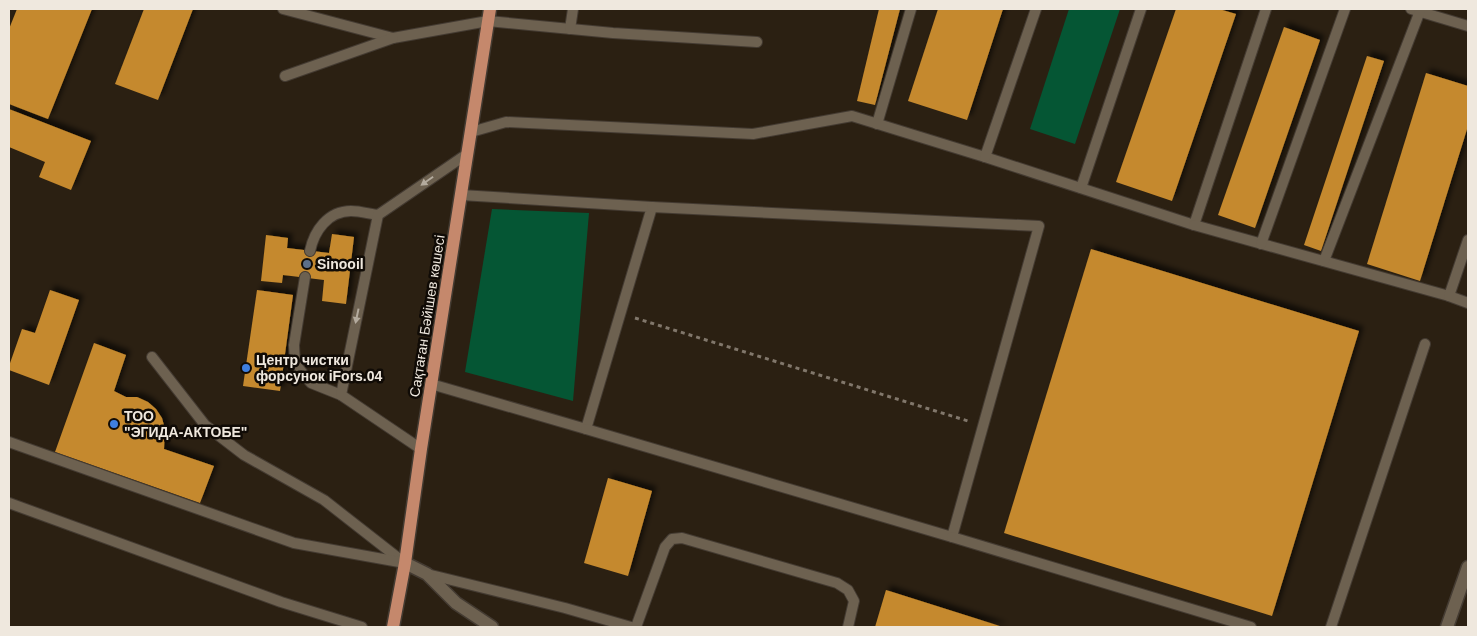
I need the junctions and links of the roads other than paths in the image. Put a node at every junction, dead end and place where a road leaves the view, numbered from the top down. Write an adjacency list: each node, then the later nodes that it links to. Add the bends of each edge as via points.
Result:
1 (283, 9): 12 (lane)
2 (572, 9): 11 (lane)
3 (912, 9): 15 (lane)
4 (1036, 9): 18 (lane)
5 (1141, 9): 19 (lane)
6 (1266, 9): 23 (lane)
7 (1344, 9): 25 (lane)
8 (1415, 10): 10 (lane); 27 (lane)
9 (489, 15): 11 (lane); 12 (lane); 16 (main road, Сақтаған Бәйішев көшесі)
10 (1468, 26)
11 (570, 29): 13 (lane)
12 (393, 38): 14 (lane)
13 (757, 42)
14 (285, 76)
15 (877, 124): 16 (lane, via 852,116 753,134 506,122); 18 (lane)
16 (471, 132): 17 (main road, Сақтаған Бәйішев көшесі)
17 (467, 154): 20 (main road, Сақтаған Бәйішев көшесі); 22 (lane, one-way to 22)
18 (985, 157): 19 (lane)
19 (1081, 188): 23 (lane)
20 (461, 195): 21 (lane); 33 (main road, Сақтаған Бәйішев көшесі)
21 (652, 207): 35 (lane); 39 (lane, via 1039,226)
22 (378, 216): 26 (lane, via 350,211 327,218 312,240); 34 (lane, one-way to 34)
23 (1194, 225): 25 (lane)
24 (1468, 240): 29 (lane)
25 (1261, 244): 27 (lane)
26 (310, 251)
27 (1324, 261): 29 (lane)
28 (306, 277): 34 (lane, via 294,345 295,364 311,383)
29 (1449, 296): 30 (lane)
30 (1468, 303)
31 (1425, 344): 50 (lane)
32 (152, 357): 40 (lane, via 205,425 244,455 324,500)
33 (431, 384): 35 (lane); 37 (main road, Сақтаған Бәйішев көшесі)
34 (341, 395): 37 (lane)
35 (586, 429): 39 (lane)
36 (9, 442): 40 (lane, via 294,543)
37 (421, 450): 40 (main road, Сақтаған Бәйішев көшесі)
38 (9, 504): 43 (lane, via 281,602)
39 (952, 537): 49 (lane)
40 (405, 563): 42 (street); 44 (main road, Сақтаған Бәйішев көшесі)
41 (1468, 567): 51 (street)
42 (427, 574): 45 (street, via 456,603); 46 (lane)
43 (362, 627)
44 (393, 627)
45 (492, 627)
46 (631, 627)
47 (636, 627): 48 (lane, via 665,547 672,539 682,538 837,583 848,590 854,601)
48 (848, 627)
49 (1251, 627)
50 (1331, 627)
51 (1447, 627)

